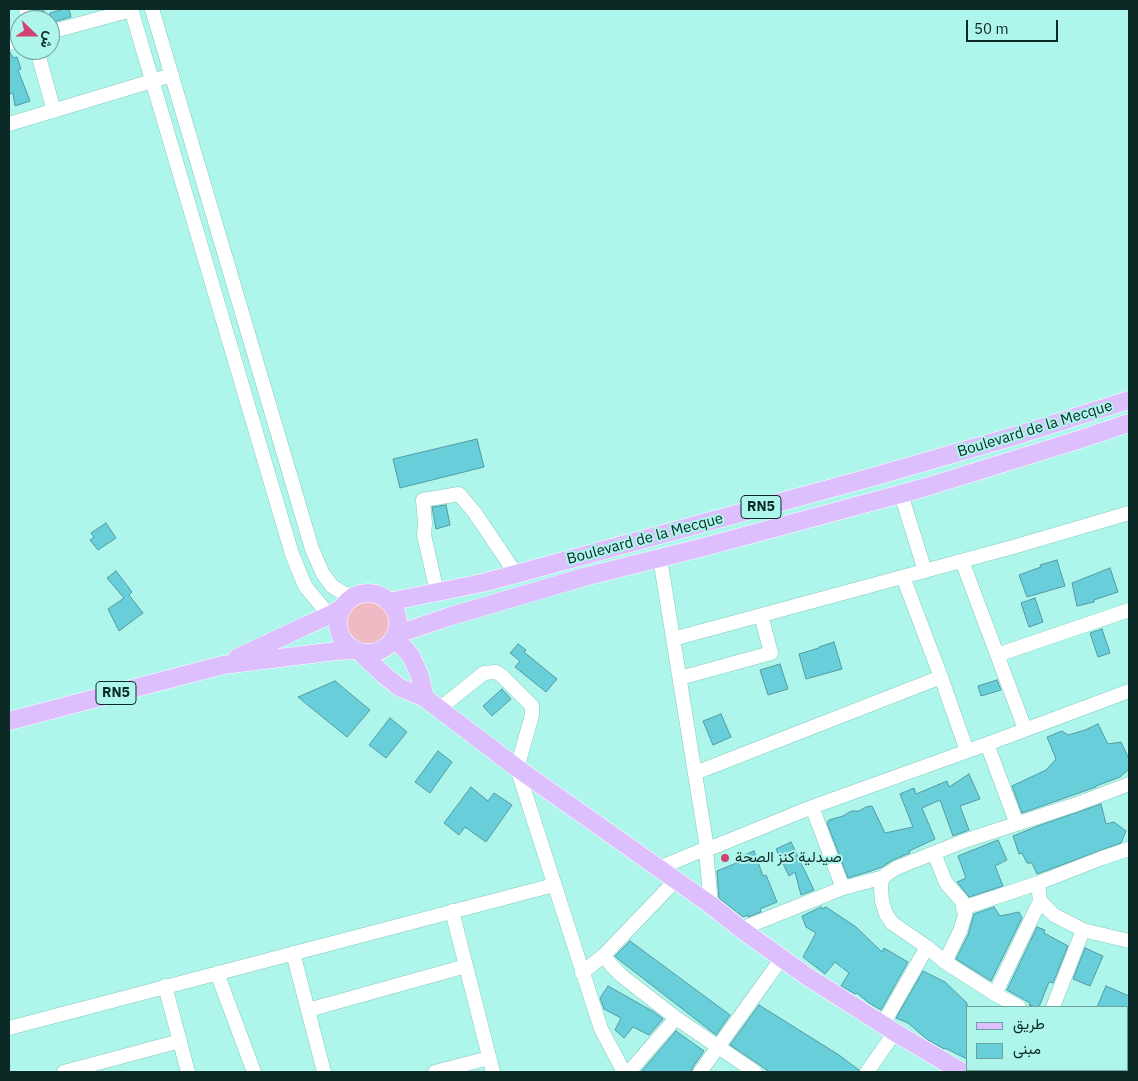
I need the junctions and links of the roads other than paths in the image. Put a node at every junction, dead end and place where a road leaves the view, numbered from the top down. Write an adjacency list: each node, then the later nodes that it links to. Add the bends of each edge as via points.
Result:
1 (131, 9): 3 (street); 6 (street)
2 (152, 9): 5 (street)
3 (60, 29)
4 (40, 60): 7 (street)
5 (172, 75): 6 (street); 19 (street, via 312,549 332,586)
6 (152, 81): 7 (street); 23 (street, via 292,554 305,586)
7 (54, 111): 8 (street)
8 (9, 124)
9 (1129, 401): 16 (main road, Boulevard de la Mecque / RN5, via 870,478)
10 (1129, 423): 11 (main road, Boulevard de la Mecque / RN5)
11 (901, 494): 13 (main road, Boulevard de la Mecque / RN5); 15 (street)
12 (1129, 513): 14 (street)
13 (660, 558): 24 (main road, Boulevard de la Mecque / RN5, via 448,617); 25 (street)
14 (962, 561): 15 (street); 27 (street)
15 (924, 571): 17 (street)
16 (516, 574): 18 (main road, Boulevard de la Mecque / RN5); 18 (street, via 459,494 423,500 424,535)
17 (902, 577): 22 (street); 29 (street)
18 (437, 592): 20 (main road, Boulevard de la Mecque / RN5)
19 (356, 596): 20 (main road, via 373,594); 23 (main road, RN5)
20 (388, 602): 24 (main road, via 397,617)
21 (1129, 610): 27 (street)
22 (761, 615): 25 (street); 30 (street, via 771,653)
23 (337, 616): 26 (main road, via 340,635 345,643); 28 (main road, RN5, via 305,626)
24 (394, 637): 26 (main road, Boulevard de la Mecque / RN5, via 379,651); 32 (main road, via 416,666)
25 (673, 639): 30 (street)
26 (358, 651): 28 (main road, Boulevard de la Mecque / RN5); 32 (main road, via 399,687)
27 (997, 655): 35 (street)
28 (223, 665): 34 (main road, RN5)
29 (941, 676): 37 (street); 39 (street)
30 (680, 678): 39 (street)
31 (1129, 690): 35 (street)
32 (424, 698): 33 (main road)
33 (439, 709): 38 (main road); 38 (street, via 484,673 501,675 532,706)
34 (9, 721)
35 (1025, 729): 36 (street)
36 (987, 744): 37 (street); 42 (street)
37 (968, 751): 41 (street)
38 (518, 768): 46 (main road); 50 (street)
39 (695, 773): 43 (street)
40 (1129, 784): 42 (street)
41 (812, 807): 43 (street); 51 (street)
42 (1017, 824): 45 (street)
43 (707, 849): 46 (street); 53 (street)
44 (1129, 849): 49 (street)
45 (934, 853): 47 (street, via 896,868); 54 (street, via 946,883)
46 (659, 868): 48 (main road)
47 (884, 877): 51 (street); 59 (street, via 881,894 886,914 892,923)
48 (676, 880): 53 (main road); 61 (street)
49 (1038, 883): 52 (street); 54 (street)
50 (554, 885): 55 (street); 66 (street)
51 (843, 888): 56 (street)
52 (1040, 901): 57 (street, via 1054,915); 68 (street)
53 (711, 905): 56 (main road)
54 (964, 908): 63 (street, via 964,921)
55 (452, 911): 60 (street); 64 (street)
56 (741, 929): 62 (main road)
57 (1083, 930): 58 (street); 70 (street)
58 (1129, 941)
59 (927, 947): 63 (street); 74 (street)
60 (292, 953): 65 (street); 71 (street)
61 (604, 955): 66 (street); 72 (street, via 622,976)
62 (782, 958): 74 (main road); 76 (street)
63 (945, 962): 68 (street)
64 (466, 966): 71 (street); 77 (street)
65 (217, 973): 67 (street); 80 (street)
66 (582, 973): 84 (street, via 601,1029)
67 (166, 986): 73 (street); 75 (street)
68 (995, 994): 69 (street)
69 (1017, 1006)
70 (1052, 1006)
71 (308, 1010): 81 (street)
72 (676, 1018): 76 (street); 85 (street)
73 (9, 1028)
74 (889, 1028): 88 (street); 89 (main road)
75 (180, 1041): 78 (street); 79 (street)
76 (719, 1047): 86 (street); 87 (street)
77 (489, 1058): 82 (street); 83 (street)
78 (64, 1072)
79 (188, 1072)
80 (254, 1072)
81 (324, 1072)
82 (435, 1072)
83 (493, 1072)
84 (624, 1072)
85 (629, 1072)
86 (700, 1072)
87 (755, 1072)
88 (867, 1072)
89 (962, 1072)

